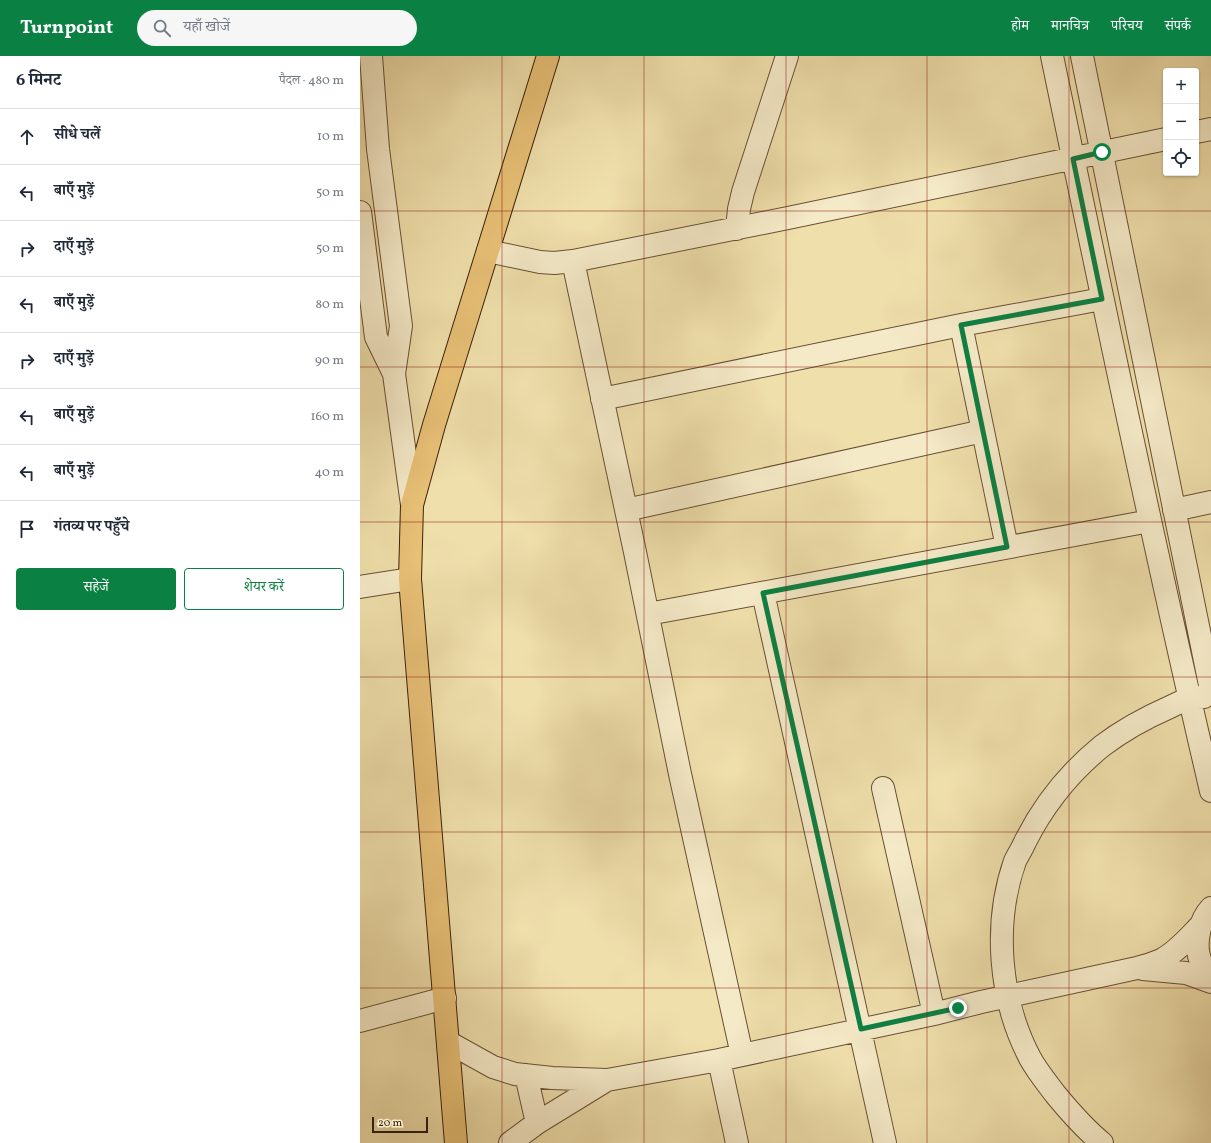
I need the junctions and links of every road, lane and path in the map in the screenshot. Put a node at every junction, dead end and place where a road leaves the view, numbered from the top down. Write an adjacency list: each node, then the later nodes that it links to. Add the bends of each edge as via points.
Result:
1 (371, 56): 18 (street, via 378,149 401,326)
2 (548, 56): 14 (main road)
3 (787, 56): 12 (street, via 738,209)
4 (1052, 56): 10 (street)
5 (1082, 56): 9 (street)
6 (1211, 129): 7 (street)
7 (1199, 131)
8 (1163, 140): 9 (street)
9 (1102, 152): 10 (street); 24 (street)
10 (1073, 159): 12 (street); 16 (street)
11 (360, 212): 13 (street)
12 (737, 228): 15 (street)
13 (362, 251): 18 (street, via 376,337)
14 (488, 251): 15 (street, via 540,262); 22 (main road)
15 (573, 261): 19 (street)
16 (1102, 299): 17 (street); 25 (street)
17 (961, 325): 19 (street); 20 (street)
18 (394, 374): 22 (street)
19 (602, 399): 23 (street)
20 (983, 431): 23 (street); 26 (street)
21 (1211, 502): 24 (street)
22 (412, 505): 27 (main road)
23 (626, 510): 30 (street)
24 (1174, 510): 31 (street)
25 (1150, 521): 26 (street); 33 (street)
26 (1007, 547): 29 (street)
27 (410, 580): 28 (street); 41 (main road)
28 (360, 587)
29 (763, 593): 30 (street); 44 (street)
30 (648, 614): 46 (street, via 680,774)
31 (1211, 690)
32 (1211, 696): 33 (street)
33 (1189, 698): 35 (street); 40 (street, via 1144,718 1112,738 1067,779 1040,815 1016,860 1007,889 1002,924)
34 (883, 788): 42 (street)
35 (1211, 791)
36 (1208, 911): 37 (street, via 1182,944 1168,956); 38 (street, via 1198,940 1199,956)
37 (1137, 968): 39 (street, via 1186,973); 40 (street)
38 (1211, 979)
39 (1211, 982)
40 (1007, 996): 42 (street); 55 (street, via 1021,1038 1044,1080 1064,1105)
41 (445, 998): 43 (street); 45 (main road)
42 (934, 1014): 44 (street)
43 (360, 1022)
44 (861, 1029): 46 (street); 54 (street)
45 (448, 1042): 48 (street, via 493,1067); 51 (main road)
46 (742, 1055): 47 (street)
47 (718, 1060): 49 (street); 53 (street)
48 (526, 1075): 49 (street); 50 (street)
49 (607, 1080): 50 (street)
50 (537, 1123): 52 (street)
51 (456, 1143)
52 (510, 1143)
53 (737, 1143)
54 (885, 1143)
55 (1102, 1143)

